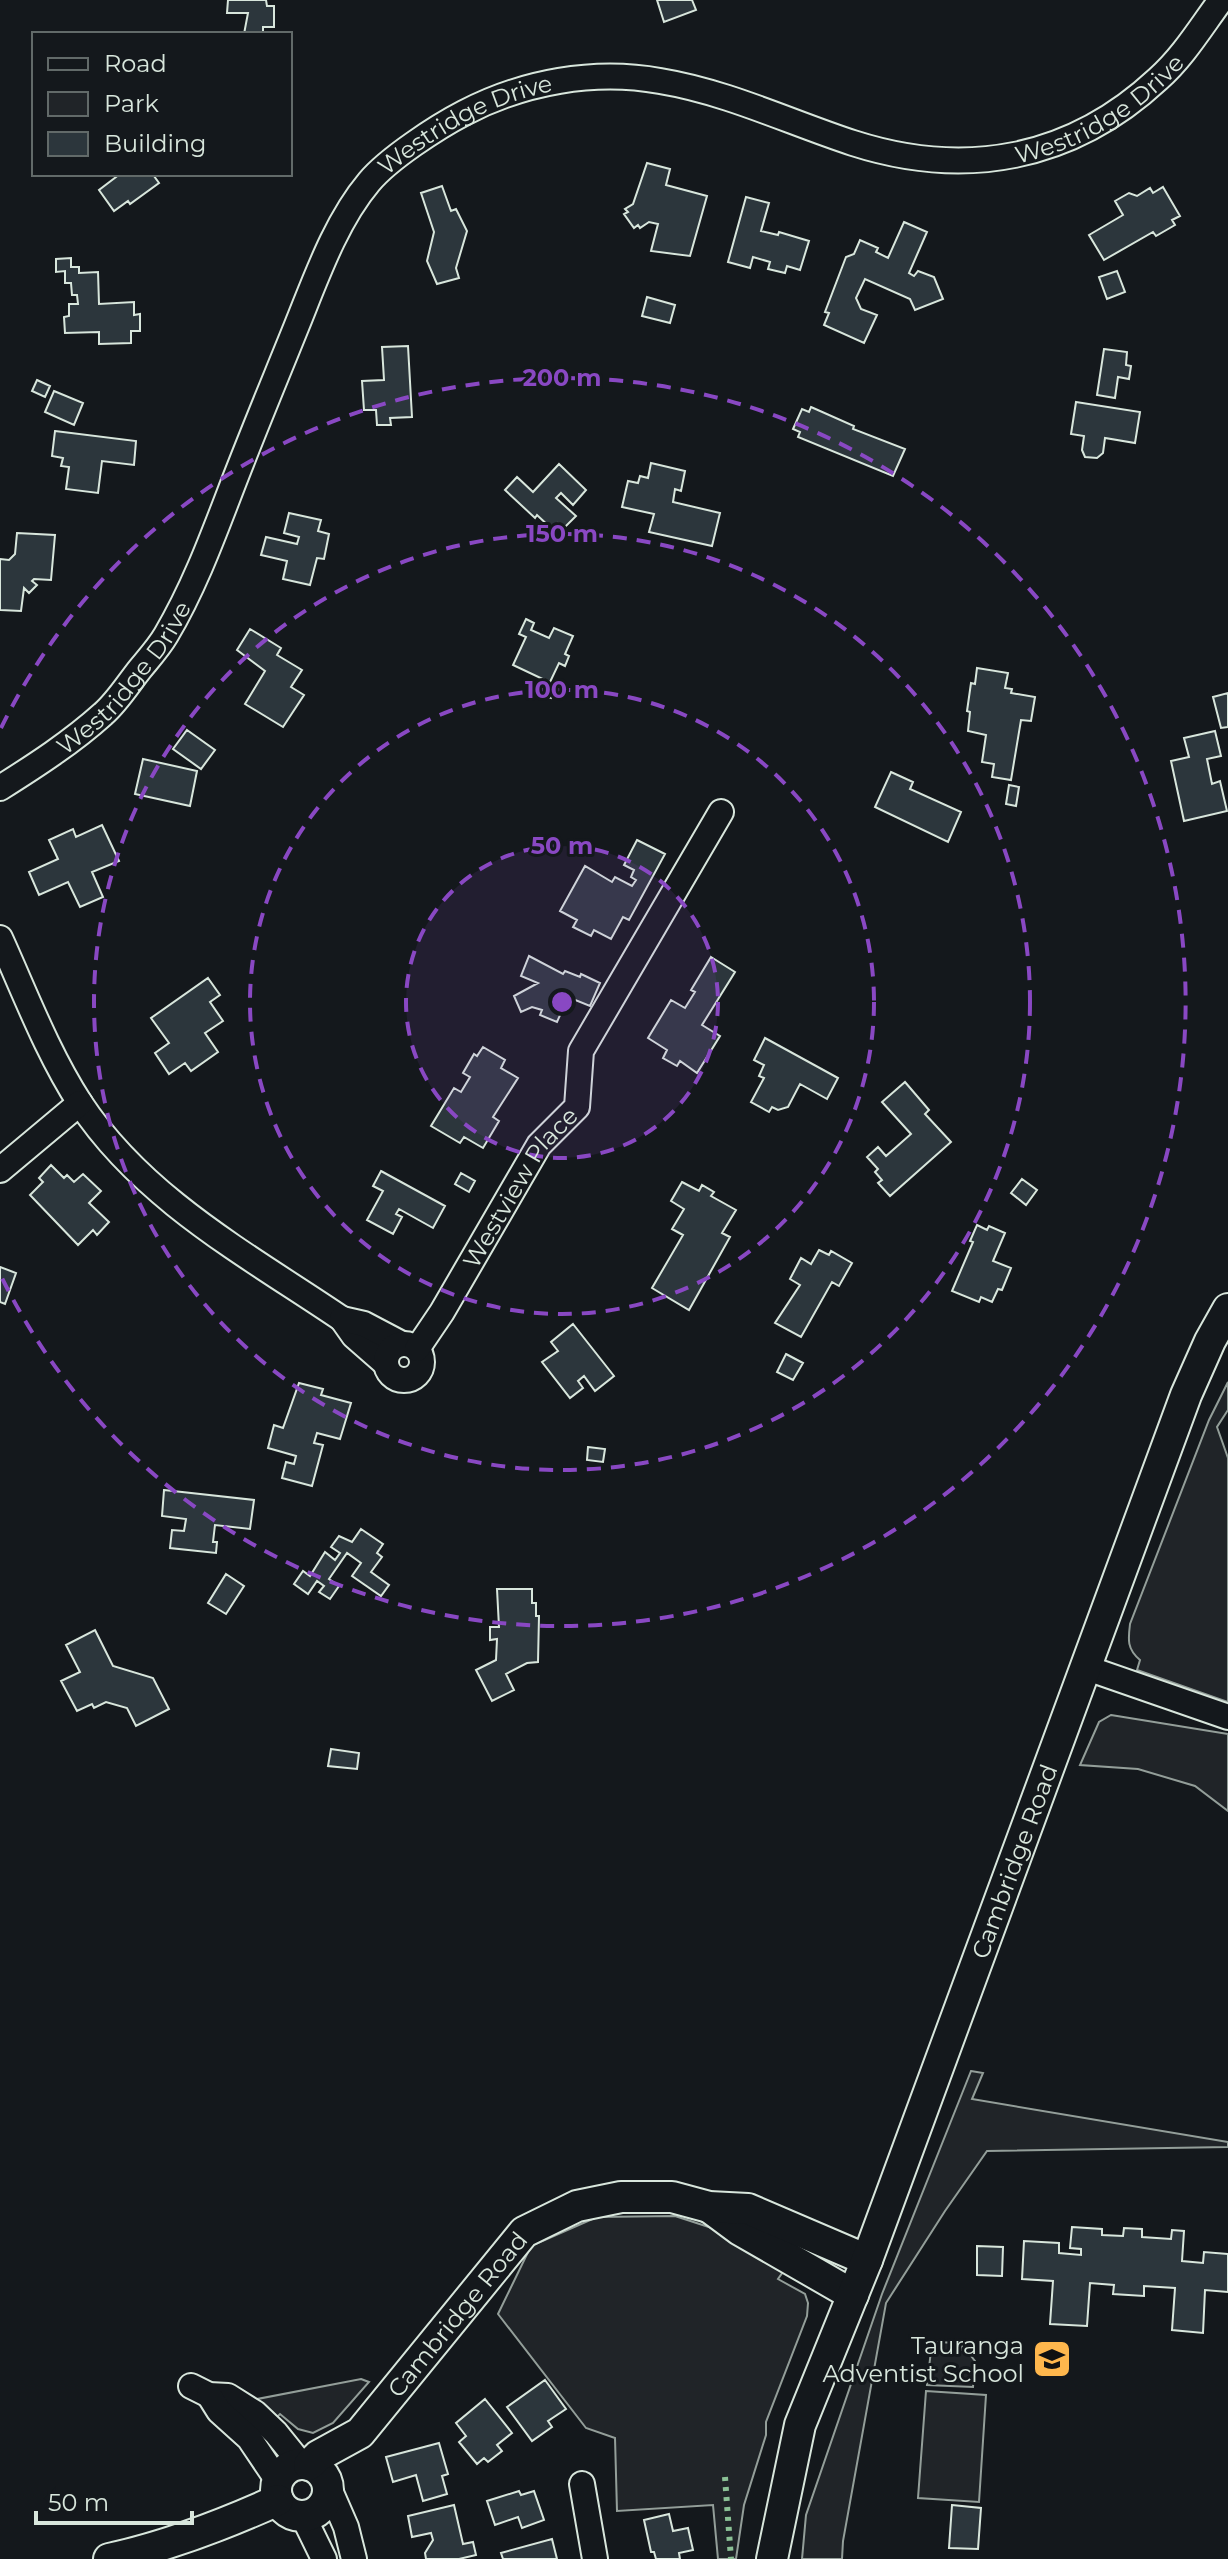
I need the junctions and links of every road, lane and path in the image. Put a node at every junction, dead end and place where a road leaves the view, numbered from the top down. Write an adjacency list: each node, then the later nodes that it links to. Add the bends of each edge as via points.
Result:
1 (1221, 0): 2 (street, Westridge Drive, via 1160,79 1125,106 1090,129 1012,156 970,162 910,157 855,144 697,88 623,76 537,86 461,114 369,181 335,236 205,560 165,639 105,713)
2 (0, 788)
3 (721, 812): 9 (street, Westview Place, via 581,1051 577,1107 539,1145 442,1312)
4 (0, 938): 5 (street)
5 (80, 1103): 6 (street); 8 (street, via 169,1201)
6 (0, 1170)
7 (1228, 1309): 11 (main road, Cambridge Road, via 1186,1395)
8 (342, 1319): 9 (street); 10 (street)
9 (410, 1347): 10 (street, via 389,1352); 10 (street, via 422,1364 419,1372 409,1379 394,1377)
10 (386, 1364)
11 (1084, 1667): 12 (street); 14 (main road, Cambridge Road)
12 (1228, 1717)
13 (709, 2207): 14 (main road, Cambridge Road, via 748,2209); 15 (main road, Cambridge Road); 18 (main road, Cambridge Road, via 672,2197 621,2197 577,2206 524,2232 360,2433 318,2456)
14 (867, 2260): 15 (main road)
15 (853, 2295): 23 (main road, via 800,2425)
16 (200, 2391): 18 (street)
17 (582, 2484): 22 (street)
18 (304, 2485): 19 (main road, Cambridge Road, via 205,2532); 20 (street); 21 (street, via 346,2527)
19 (109, 2559)
20 (324, 2559)
21 (354, 2559)
22 (595, 2559)
23 (772, 2559)

